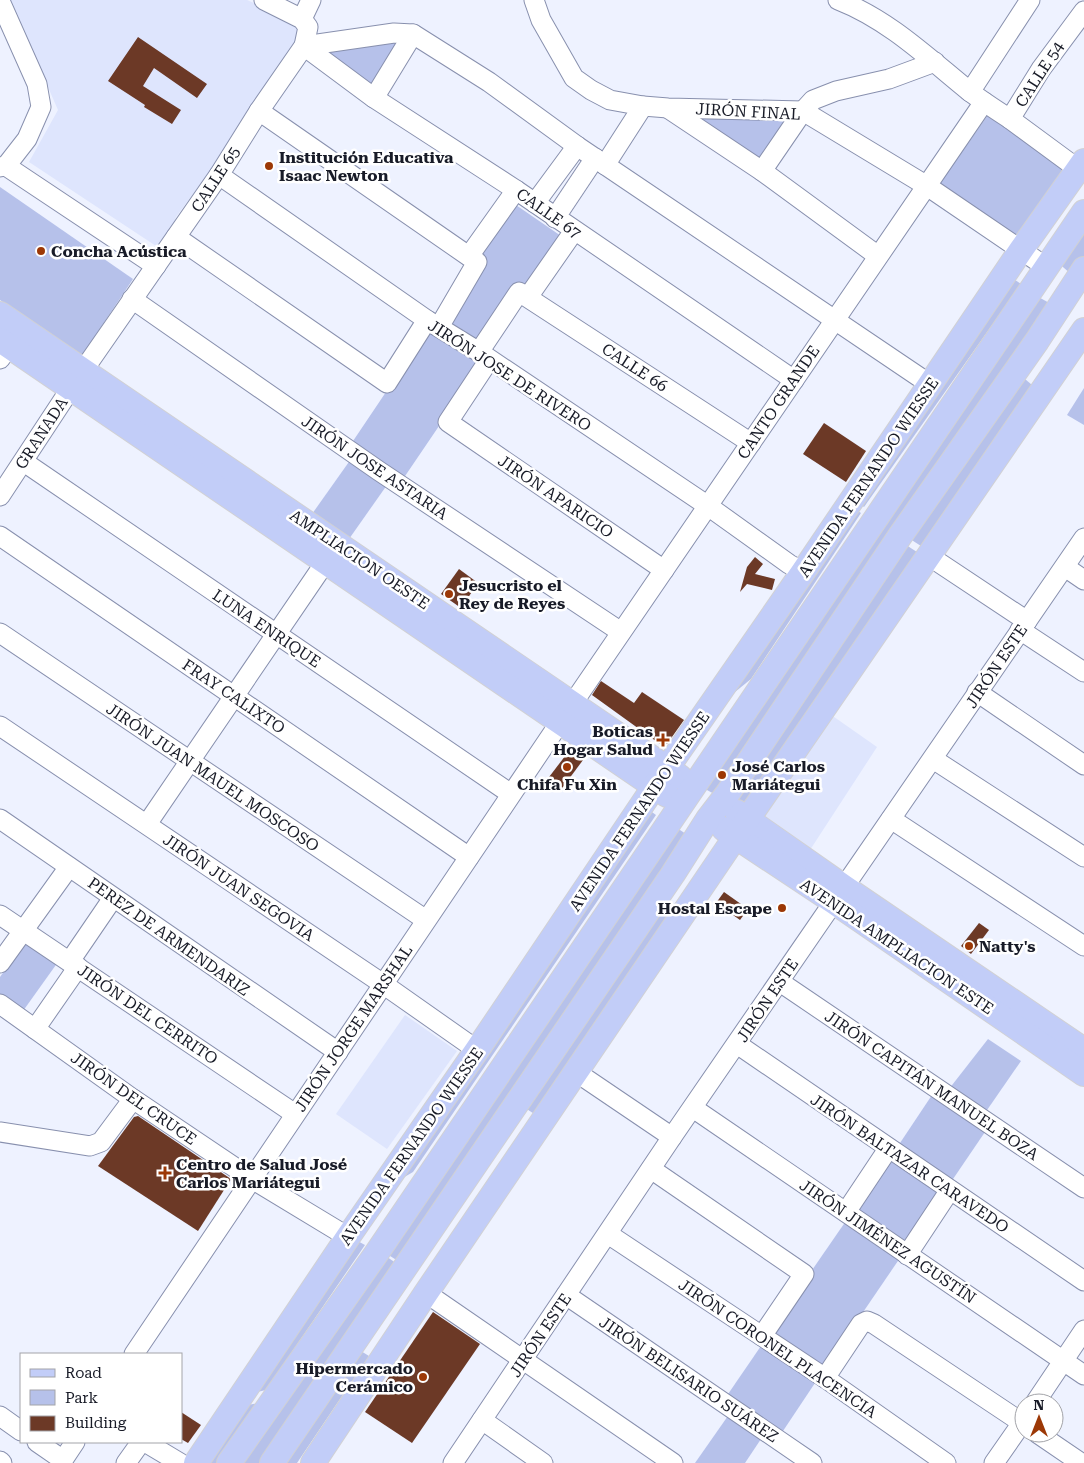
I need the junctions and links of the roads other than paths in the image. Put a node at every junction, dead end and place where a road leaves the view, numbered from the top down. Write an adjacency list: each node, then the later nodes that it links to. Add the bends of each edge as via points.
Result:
1 (264, 0): 8 (street)
2 (311, 0): 8 (street)
3 (534, 0): 14 (street, JIRÓN FINAL, via 541,20 574,78 610,100)
4 (838, 0): 11 (street, via 874,17)
5 (1030, 0): 12 (street, CANTO GRANDE)
6 (0, 1): 22 (street, via 37,84 41,107 27,139)
7 (1084, 11): 18 (street, CALLE 54, via 1040,69)
8 (302, 18): 10 (street, via 308,27)
9 (413, 34): 10 (street, via 394,33); 13 (street); 19 (street, via 489,82)
10 (304, 46): 13 (street, CALLE 67); 17 (street, CALLE 65)
11 (935, 62): 12 (street); 16 (street, via 889,79 836,91 813,100)
12 (977, 97): 18 (street); 25 (street, CANTO GRANDE)
13 (374, 98): 26 (street, CALLE 67)
14 (643, 106): 15 (street, JIRÓN FINAL); 20 (street)
15 (668, 108): 16 (street, JIRÓN FINAL); 23 (street)
16 (803, 111): 23 (street); 25 (street, JIRÓN FINAL)
17 (259, 112): 24 (street, CALLE 65); 34 (street)
18 (1010, 119): 21 (street, CALLE 54)
19 (576, 146): 20 (street); 27 (street)
20 (600, 162): 29 (street); 41 (street)
21 (1081, 165): 32 (main road, AVENIDA FERNANDO WIESSE)
22 (3, 167): 35 (street)
23 (762, 171): 33 (street)
24 (219, 175): 31 (street, CALLE 65); 42 (street, JIRÓN JOSE DE RIVERO)
25 (927, 186): 32 (street, JIRÓN FINAL); 33 (street, CANTO GRANDE)
26 (516, 190): 27 (street, CALLE 67); 34 (street)
27 (535, 203): 29 (street, CALLE 67)
28 (1084, 212): 36 (main road, AVENIDA FERNANDO WIESSE)
29 (556, 218): 30 (street, CALLE 67)
30 (574, 231): 38 (street); 47 (street, CALLE 67)
31 (176, 237): 35 (street, CALLE 65); 42 (street, via 387,383)
32 (1021, 250): 36 (street, JIRÓN FINAL); 48 (main road, AVENIDA FERNANDO WIESSE)
33 (878, 256): 41 (street, CANTO GRANDE)
34 (473, 259): 42 (street)
35 (156, 266): 39 (street, CALLE 65)
36 (1046, 267): 37 (main road, JIRÓN FINAL); 75 (main road, AVENIDA FERNANDO WIESSE)
37 (1080, 283): 76 (main road, via 900,536)
38 (524, 294): 45 (street); 49 (street, CALLE 66)
39 (132, 299): 46 (street, CALLE 65); 62 (street, JIRÓN JOSE ASTARIA, via 379,472)
40 (0, 314): 46 (main road, AMPLIACION OESTE)
41 (835, 319): 47 (street, CANTO GRANDE); 48 (street)
42 (433, 324): 45 (street, JIRÓN JOSE DE RIVERO)
43 (1084, 330): 56 (main road)
44 (3, 348): 46 (main road, AMPLIACION OESTE)
45 (484, 356): 52 (street, JIRÓN JOSE DE RIVERO); 58 (street, JIRÓN APARICIO, via 448,422)
46 (77, 379): 50 (street, GRANADA); 55 (main road, AMPLIACION OESTE)
47 (794, 380): 49 (street, CANTO GRANDE)
48 (931, 384): 59 (main road, AVENIDA FERNANDO WIESSE)
49 (751, 443): 52 (street, CANTO GRANDE)
50 (24, 462): 51 (street, GRANADA); 64 (street, LUNA ENRIQUE)
51 (0, 496)
52 (708, 506): 58 (street, CANTO GRANDE); 59 (street, JIRÓN JOSE DE RIVERO)
53 (0, 536): 67 (street, FRAY CALIXTO)
54 (1084, 538): 57 (street, JIRÓN ESTE)
55 (332, 553): 64 (street); 68 (main road, AMPLIACION OESTE)
56 (929, 556): 61 (street); 80 (main road)
57 (1065, 567): 60 (street); 61 (street, JIRÓN ESTE)
58 (664, 570): 62 (street, CANTO GRANDE)
59 (803, 572): 73 (main road, AVENIDA FERNANDO WIESSE)
60 (1084, 580)
61 (1024, 625): 65 (street); 66 (street, JIRÓN ESTE)
62 (621, 632): 68 (street, CANTO GRANDE)
63 (0, 633): 71 (street, JIRÓN JUAN MAUEL MOSCOSO)
64 (277, 634): 67 (street); 74 (street, LUNA ENRIQUE)
65 (1084, 672)
66 (977, 692): 70 (street, JIRÓN ESTE); 72 (street)
67 (234, 696): 71 (street); 81 (street, FRAY CALIXTO)
68 (567, 712): 73 (main road, AMPLIACION OESTE); 74 (street, JIRÓN JORGE MARSHAL)
69 (0, 726): 79 (street, JIRÓN JUAN SEGOVIA)
70 (933, 759): 78 (street, JIRÓN ESTE); 82 (street)
71 (190, 761): 79 (street); 87 (street, JIRÓN JUAN MAUEL MOSCOSO)
72 (1084, 765)
73 (661, 778): 75 (main road, AMPLIACION OESTE); 97 (main road, AVENIDA FERNANDO WIESSE)
74 (511, 794): 81 (street, JIRÓN JORGE MARSHAL)
75 (686, 795): 76 (main road, AMPLIACION OESTE); 128 (main road, AVENIDA FERNANDO WIESSE, via 376,1254)
76 (715, 810): 80 (main road, AVENIDA AMPLIACION ESTE); 144 (main road)
77 (0, 819): 83 (street, PEREZ DE ARMENDARIZ)
78 (891, 819): 84 (street, JIRÓN ESTE); 89 (street)
79 (146, 824): 93 (street, JIRÓN JUAN SEGOVIA)
80 (742, 828): 84 (main road, AVENIDA AMPLIACION ESTE); 100 (main road)
81 (469, 857): 87 (street, JIRÓN JORGE MARSHAL)
82 (1084, 857)
83 (69, 867): 85 (street, PEREZ DE ARMENDARIZ); 88 (street)
84 (839, 894): 92 (street, JIRÓN ESTE); 98 (main road, AVENIDA AMPLIACION ESTE); 101 (main road, AVENIDA AMPLIACION ESTE)
85 (113, 898): 91 (street); 99 (street, PEREZ DE ARMENDARIZ)
86 (0, 915): 88 (street, JIRÓN DEL CERRITO)
87 (426, 920): 93 (street, JIRÓN JORGE MARSHAL)
88 (23, 931): 90 (street); 91 (street, JIRÓN DEL CERRITO)
89 (1084, 946)
90 (0, 963)
91 (74, 964): 95 (street); 104 (street, JIRÓN DEL CERRITO)
92 (780, 982): 96 (street, JIRÓN ESTE); 110 (street, JIRÓN CAPITÁN MANUEL BOZA)
93 (383, 984): 97 (street, JIRÓN JUAN SEGOVIA); 99 (street, JIRÓN JORGE MARSHAL)
94 (0, 1004): 95 (street, JIRÓN DEL CRUCE)
95 (35, 1029): 102 (street, JIRÓN DEL CRUCE)
96 (737, 1044): 103 (street, JIRÓN ESTE); 107 (street, JIRÓN BALTAZAR CARAVEDO)
97 (477, 1050): 114 (main road, AVENIDA FERNANDO WIESSE)
98 (1084, 1050)
99 (338, 1052): 104 (street, JIRÓN JORGE MARSHAL)
100 (576, 1072): 106 (street); 117 (main road)
101 (1084, 1074)
102 (133, 1099): 105 (street, via 101,1142 90,1146); 109 (street, JIRÓN DEL CRUCE)
103 (692, 1108): 106 (street, JIRÓN ESTE); 112 (street, JIRÓN JIMÉNEZ AGUSTÍN)
104 (295, 1114): 109 (street, JIRÓN JORGE MARSHAL)
105 (0, 1132)
106 (672, 1137): 108 (street, JIRÓN ESTE)
107 (888, 1149): 111 (street, JIRÓN BALTAZAR CARAVEDO); 112 (street)
108 (651, 1169): 113 (street, JIRÓN ESTE); 120 (street, via 804,1274)
109 (252, 1178): 114 (street, JIRÓN DEL CRUCE); 121 (street, JIRÓN JORGE MARSHAL)
110 (1084, 1188)
111 (950, 1190): 115 (street); 116 (street, JIRÓN BALTAZAR CARAVEDO)
112 (846, 1212): 115 (street, JIRÓN JIMÉNEZ AGUSTÍN)
113 (608, 1234): 118 (street, JIRÓN ESTE); 120 (street, JIRÓN CORONEL PLACENCIA)
114 (348, 1237): 127 (main road, AVENIDA FERNANDO WIESSE)
115 (907, 1254): 123 (street, JIRÓN JIMÉNEZ AGUSTÍN)
116 (1084, 1281)
117 (426, 1293): 122 (street); 145 (main road)
118 (566, 1295): 122 (street, JIRÓN ESTE); 149 (street, JIRÓN BELISARIO SUÁREZ)
119 (1084, 1330): 123 (street)
120 (762, 1336): 125 (street, JIRÓN CORONEL PLACENCIA)
121 (135, 1353)
122 (523, 1359): 131 (street, JIRÓN ESTE); 148 (street)
123 (1064, 1361): 124 (street, JIRÓN JIMÉNEZ AGUSTÍN); 126 (street)
124 (1084, 1374)
125 (824, 1378): 130 (street, via 861,1324 867,1321); 150 (street, JIRÓN CORONEL PLACENCIA)
126 (1042, 1393)
127 (240, 1397): 128 (main road); 142 (main road, AVENIDA FERNANDO WIESSE)
128 (274, 1399): 143 (main road, AVENIDA FERNANDO WIESSE)
129 (0, 1416): 132 (street)
130 (1014, 1416)
131 (482, 1420): 146 (street, JIRÓN ESTE); 147 (street)
132 (20, 1430)
133 (1014, 1440): 151 (street)
134 (38, 1443): 139 (street)
135 (74, 1443): 139 (street)
136 (139, 1443): 140 (street)
137 (147, 1443): 141 (street)
138 (1053, 1443): 152 (street)
139 (62, 1461)
140 (126, 1463)
141 (180, 1463)
142 (196, 1463)
143 (229, 1463)
144 (272, 1463)
145 (313, 1463)
146 (453, 1463)
147 (543, 1463)
148 (673, 1463)
149 (812, 1463)
150 (946, 1463)
151 (994, 1463)
152 (1082, 1463)

